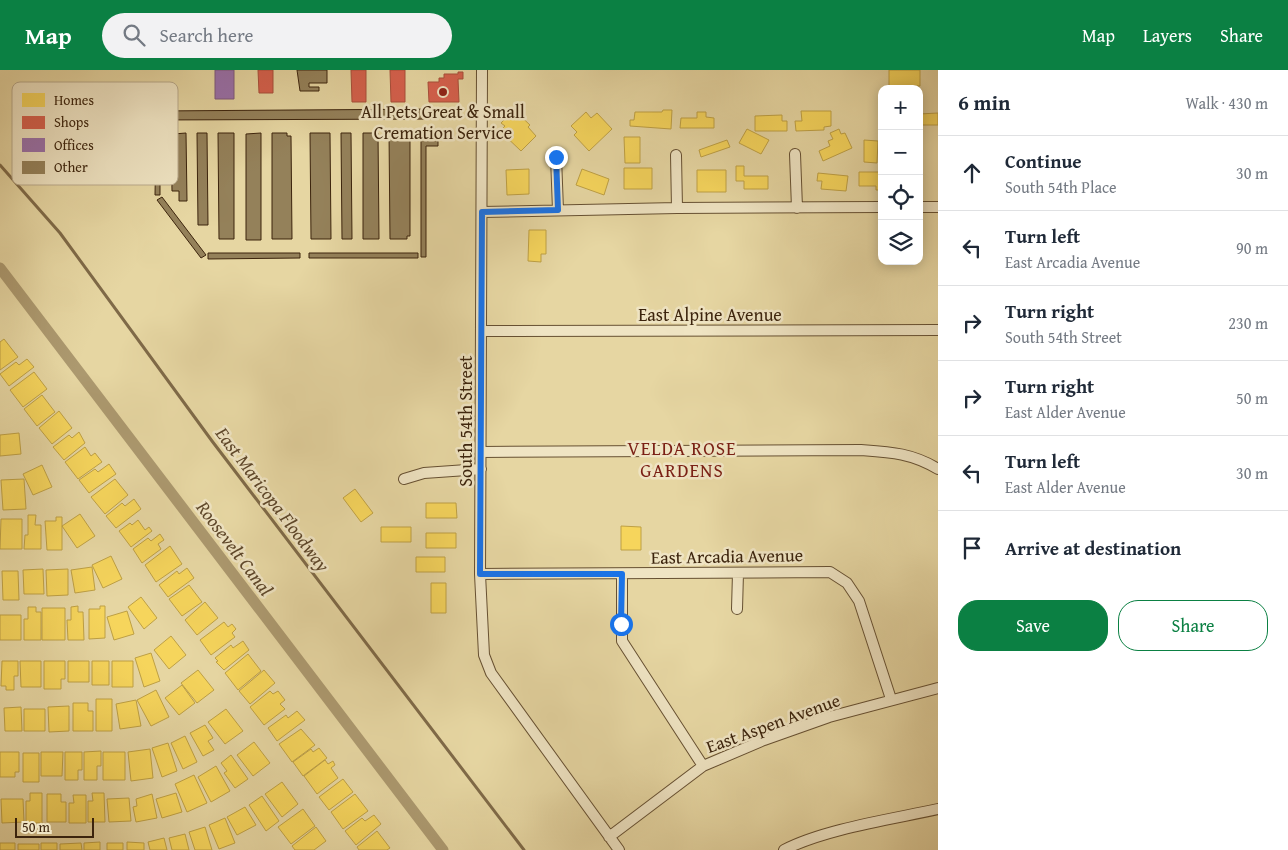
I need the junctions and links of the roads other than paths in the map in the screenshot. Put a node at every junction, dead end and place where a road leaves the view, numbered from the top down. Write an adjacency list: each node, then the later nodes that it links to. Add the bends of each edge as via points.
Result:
1 (482, 70): 11 (street, South 54th Street)
2 (796, 154): 9 (street)
3 (676, 156): 8 (street)
4 (556, 157): 10 (street)
5 (878, 207): 9 (street)
6 (923, 207): 7 (street)
7 (938, 207)
8 (677, 208): 9 (street); 10 (street)
9 (797, 208)
10 (558, 210): 11 (street)
11 (482, 212): 13 (street, South 54th Street)
12 (938, 330): 13 (street, East Alpine Avenue)
13 (482, 331): 14 (street, South 54th Street)
14 (481, 452): 15 (street, South 54th Street); 16 (street, via 860,450 921,458)
15 (481, 469): 17 (street, via 424,473); 19 (street, South 54th Street)
16 (938, 469)
17 (404, 479)
18 (738, 573): 20 (street, East Arcadia Avenue); 21 (street); 23 (street, East Arcadia Avenue, via 830,572 847,584 859,602)
19 (480, 574): 20 (street, East Arcadia Avenue); 26 (street, South 54th Street, via 484,655 491,674)
20 (622, 574): 24 (street, via 622,641)
21 (737, 609)
22 (938, 688): 23 (street, East Aspen Avenue)
23 (892, 699): 24 (street, East Aspen Avenue, via 829,717)
24 (702, 766): 26 (street, East Aspen Avenue)
25 (938, 809): 28 (street, via 850,828)
26 (609, 837): 27 (street, South 54th Street)
27 (619, 850)
28 (784, 850)

